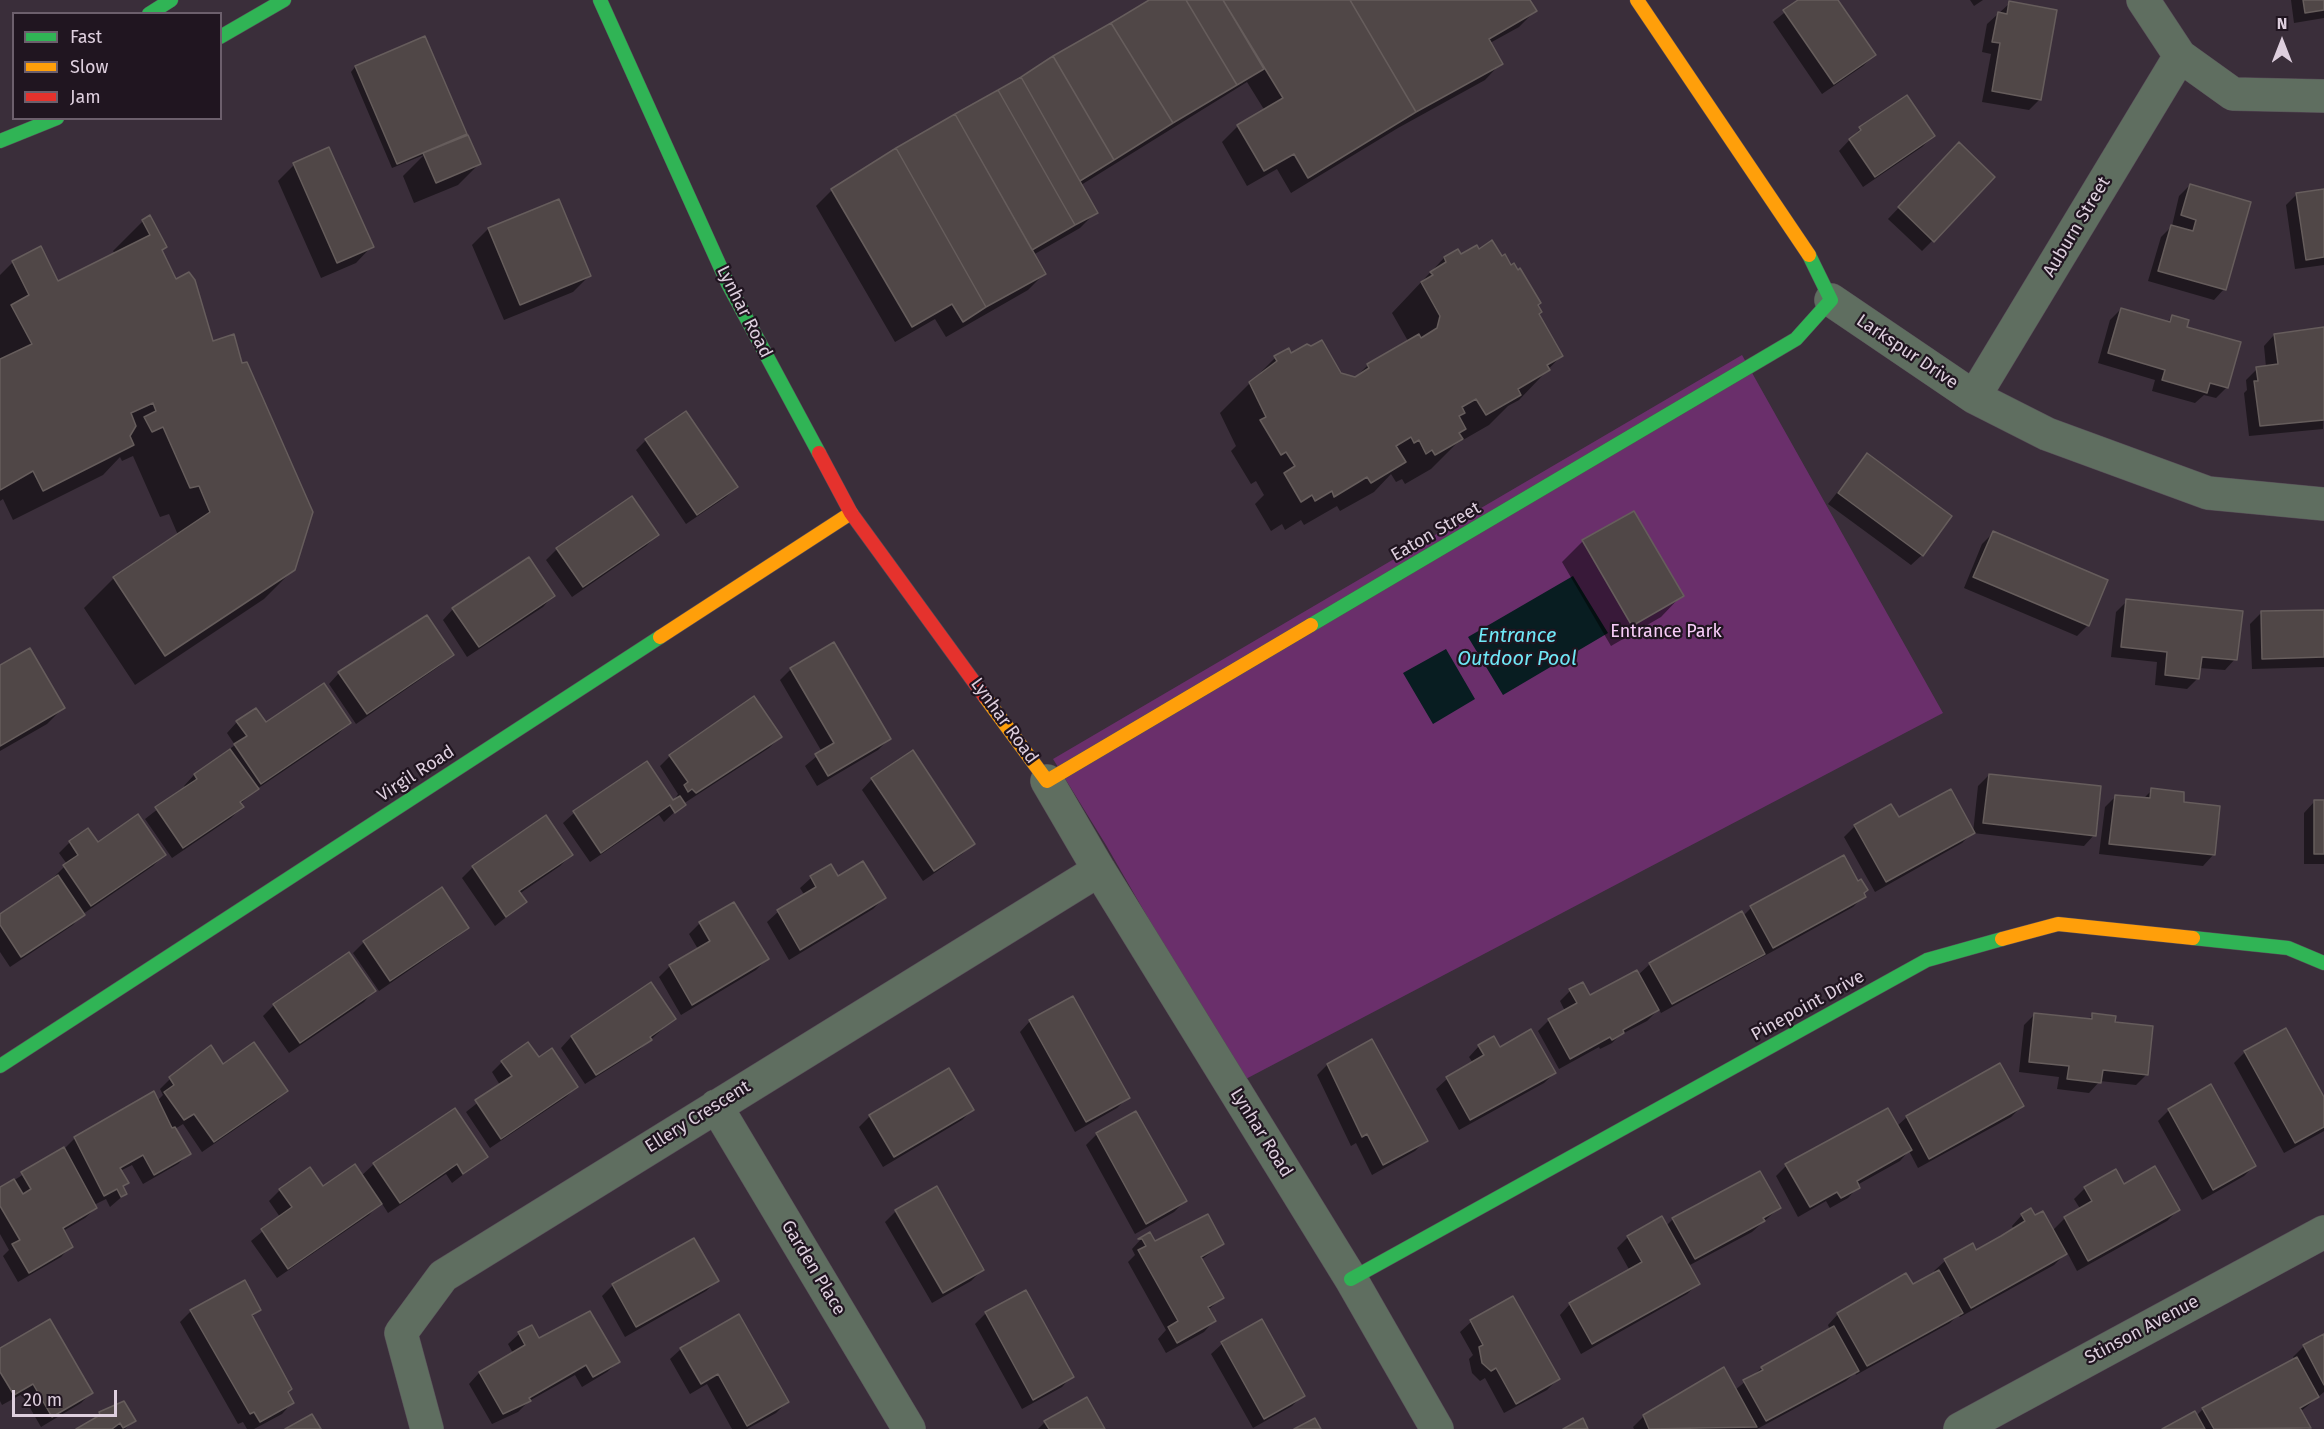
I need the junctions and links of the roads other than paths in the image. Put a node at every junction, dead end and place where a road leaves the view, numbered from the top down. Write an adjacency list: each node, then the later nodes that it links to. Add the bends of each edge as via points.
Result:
1 (171, 0): 6 (street)
2 (284, 0): 7 (street)
3 (600, 0): 15 (street, Lynhar Road, via 728,284)
4 (1637, 0): 12 (street, Larkspur Drive, via 1802,241)
5 (2143, 0): 8 (street)
6 (152, 12)
7 (222, 36)
8 (2180, 56): 9 (street, via 2233,94); 13 (street, Auburn Street)
9 (2324, 96)
10 (52, 120): 11 (street)
11 (0, 141)
12 (1831, 300): 13 (street, Larkspur Drive); 16 (street, Eaton Street, via 1796,339)
13 (1974, 397): 14 (street, Larkspur Drive, via 2047,434 2208,493)
14 (2324, 504)
15 (851, 513): 16 (street, Lynhar Road); 19 (street, Virgil Road)
16 (1047, 781): 17 (street, Lynhar Road)
17 (1099, 870): 20 (street, Ellery Crescent); 22 (street, Lynhar Road)
18 (2324, 963): 22 (street, Pinepoint Drive, via 2288,948 2058,924 1927,960)
19 (0, 1066)
20 (716, 1106): 23 (street, Ellery Crescent, via 443,1276 401,1333); 24 (street, Garden Place)
21 (2324, 1232): 26 (street, Stinson Avenue)
22 (1351, 1279): 25 (street, Lynhar Road)
23 (427, 1429)
24 (909, 1429)
25 (1437, 1429)
26 (1960, 1429)

